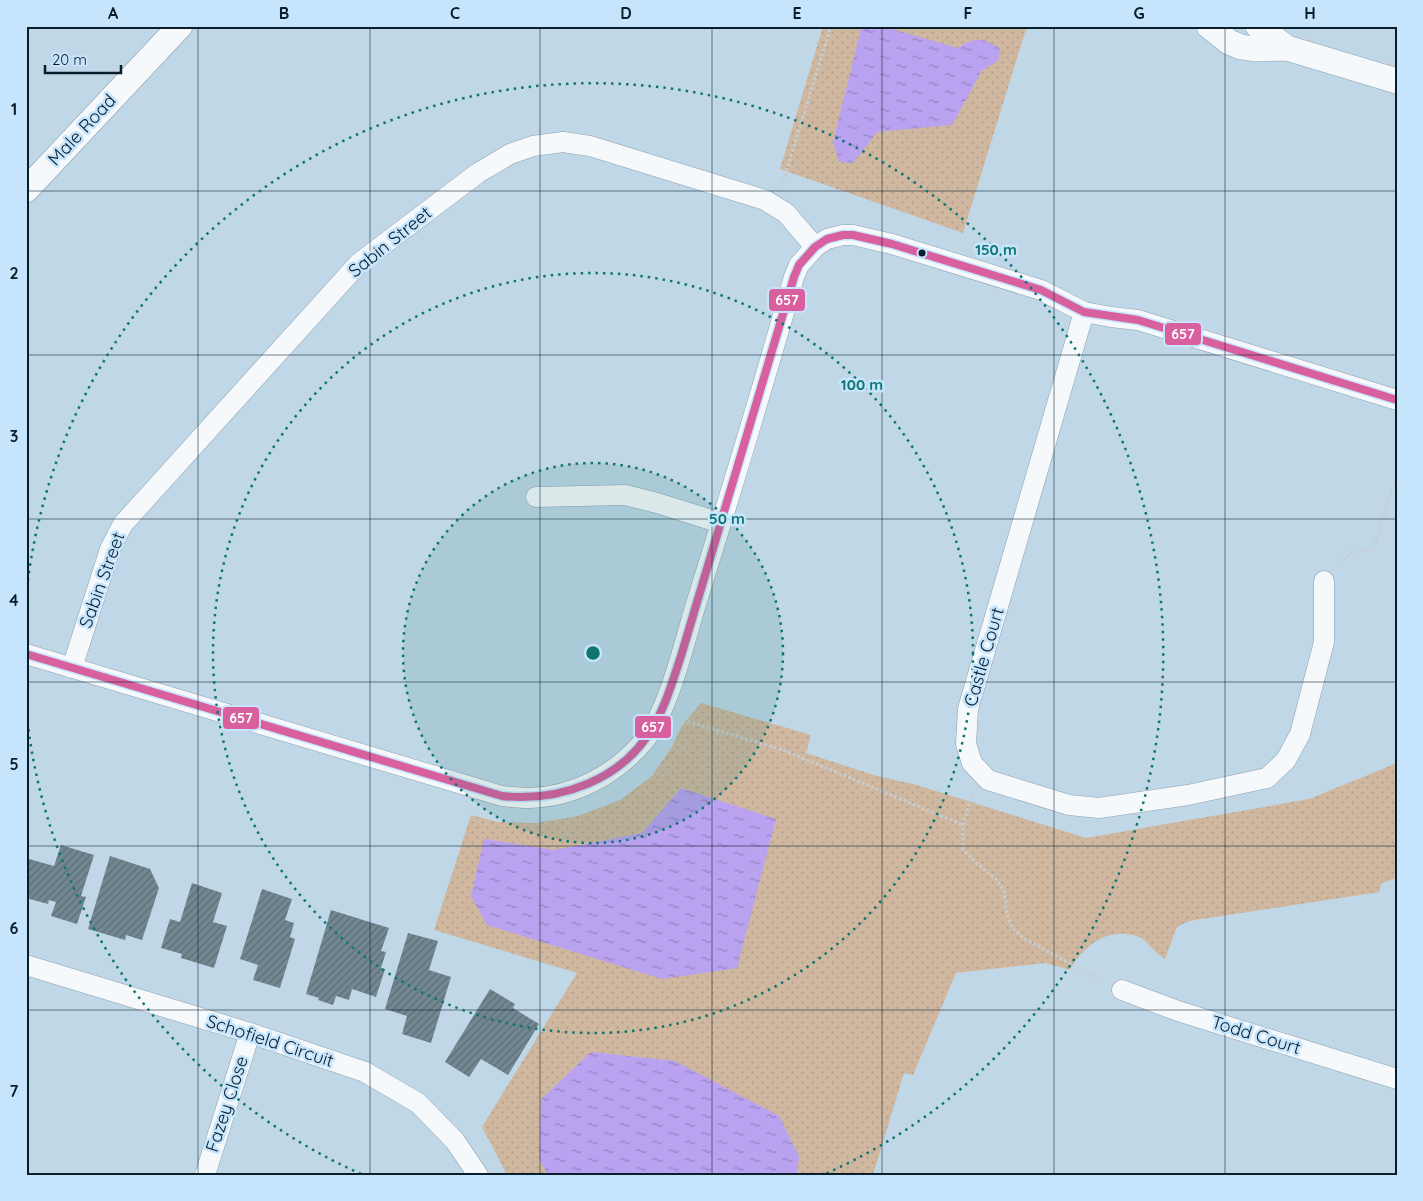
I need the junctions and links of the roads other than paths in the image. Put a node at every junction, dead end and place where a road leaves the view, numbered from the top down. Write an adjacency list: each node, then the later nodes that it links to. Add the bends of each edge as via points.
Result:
1 (180, 26): 6 (street, Male Road)
2 (1209, 26): 4 (street, via 1229,42 1242,47)
3 (1258, 26): 4 (street)
4 (1287, 48): 5 (street)
5 (1397, 81)
6 (27, 187)
7 (815, 247): 8 (street, via 843,235 865,238 1041,290); 11 (street, via 799,266 794,278); 14 (street, Sabin Street, via 786,213 765,200 590,146 563,142 533,146 510,154 478,173 359,263 123,524 110,549)
8 (1084, 312): 9 (street, via 1138,320); 12 (street, Castle Court, via 968,709 966,744 972,763 988,780 1069,805 1099,808 1188,795 1266,778 1286,760 1300,734 1324,642)
9 (1397, 400)
10 (536, 497): 11 (street, via 625,496)
11 (721, 523): 14 (street, via 666,702 645,740 609,773 584,787 556,795 502,796)
12 (1324, 581)
13 (26, 654): 14 (street)
14 (72, 668)
15 (26, 965): 17 (street, Schofield Circuit)
16 (1122, 990): 18 (street, Todd Court, via 1178,1011)
17 (250, 1033): 19 (street, Fazey Close); 20 (street, Schofield Circuit, via 365,1072 418,1103 455,1141)
18 (1395, 1077)
19 (205, 1175)
20 (478, 1175)

